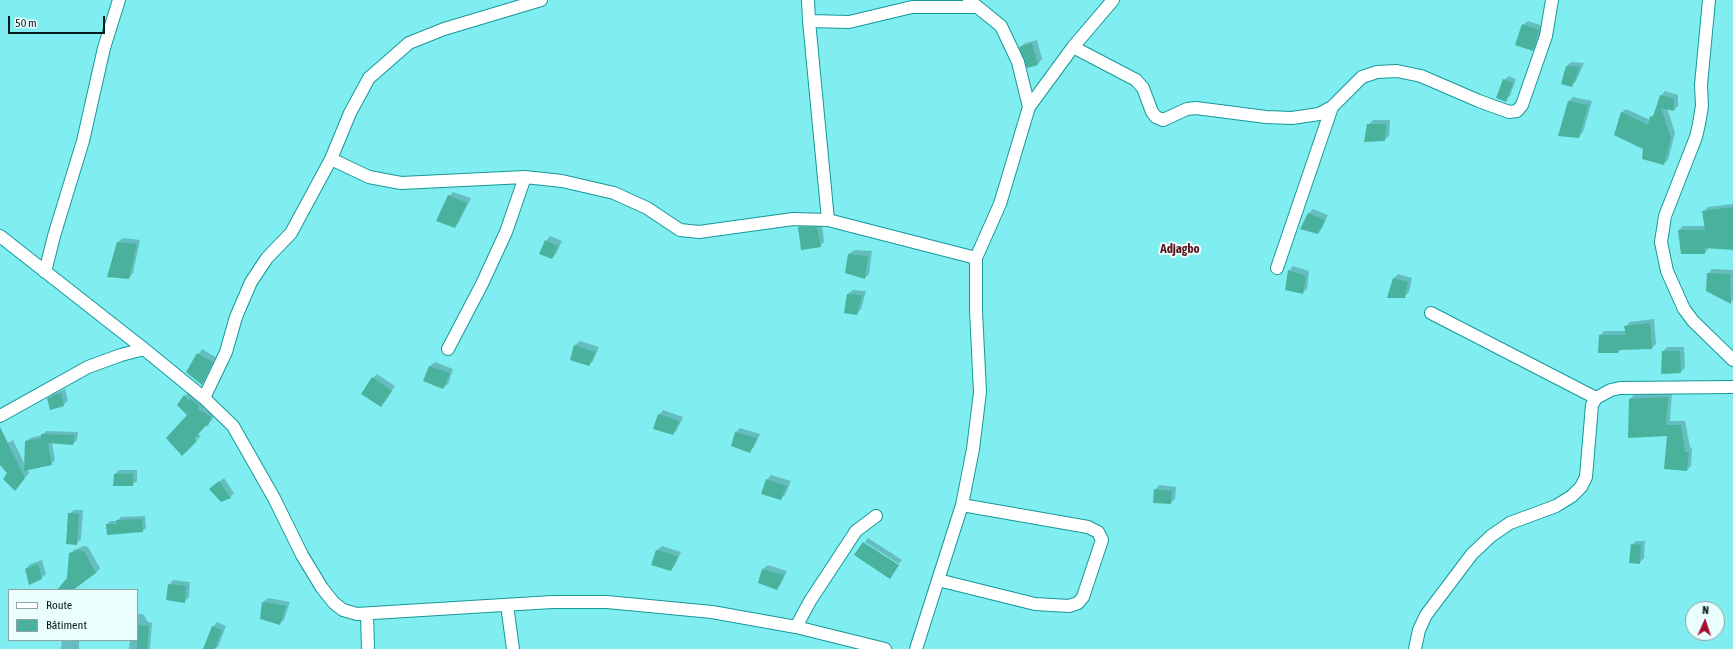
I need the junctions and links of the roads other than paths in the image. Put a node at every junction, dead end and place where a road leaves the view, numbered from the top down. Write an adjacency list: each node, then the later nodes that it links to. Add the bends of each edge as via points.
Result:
1 (119, 0): 18 (street, via 104,48 89,118)
2 (541, 0): 12 (street, via 444,29 409,43 369,78 350,113)
3 (808, 0): 8 (street)
4 (1113, 0): 9 (street)
5 (1552, 0): 11 (street, via 1546,36 1522,105 1517,111 1509,112 1421,76 1397,71 1377,72 1362,77)
6 (1709, 0): 22 (street, via 1699,124 1665,216 1661,242 1667,271 1684,309)
7 (973, 4): 8 (street, via 912,7 849,22); 10 (street, via 1001,26 1018,62)
8 (809, 22): 14 (street)
9 (1073, 47): 10 (street); 11 (street, via 1136,80 1143,88 1152,112 1163,120 1187,109 1223,110 1266,117 1292,118 1319,114)
10 (1029, 107): 16 (street, via 1000,204)
11 (1332, 107): 17 (street)
12 (331, 159): 13 (street, via 369,177 402,182); 24 (street, via 291,234 267,258 251,282 236,317 226,352)
13 (525, 177): 14 (street, via 562,181 614,193 647,208 680,230 699,232 793,219); 21 (street, via 506,232)
14 (828, 220): 16 (street)
15 (0, 236): 18 (street)
16 (976, 258): 27 (street, via 980,392 973,449)
17 (1278, 268)
18 (45, 272): 20 (street)
19 (1431, 313): 25 (street)
20 (144, 349): 24 (street); 26 (street, via 121,354 88,368)
21 (448, 349)
22 (1733, 360)
23 (1733, 387): 25 (street, via 1620,388)
24 (204, 398): 31 (street, via 234,426 322,588 343,610)
25 (1596, 398): 37 (street, via 1592,405 1586,477 1581,487 1556,506 1510,524 1491,536 1434,603 1419,630)
26 (0, 416)
27 (962, 505): 29 (street); 29 (street, via 1088,527 1098,532 1102,540 1083,597 1078,603 1069,606 1035,604)
28 (876, 516): 32 (street, via 856,531)
29 (938, 580): 36 (street)
30 (507, 605): 31 (street); 32 (street, via 607,602 662,606); 34 (street)
31 (367, 614): 33 (street)
32 (796, 627): 35 (street)
33 (368, 649)
34 (513, 649)
35 (885, 649)
36 (916, 649)
37 (1415, 649)

